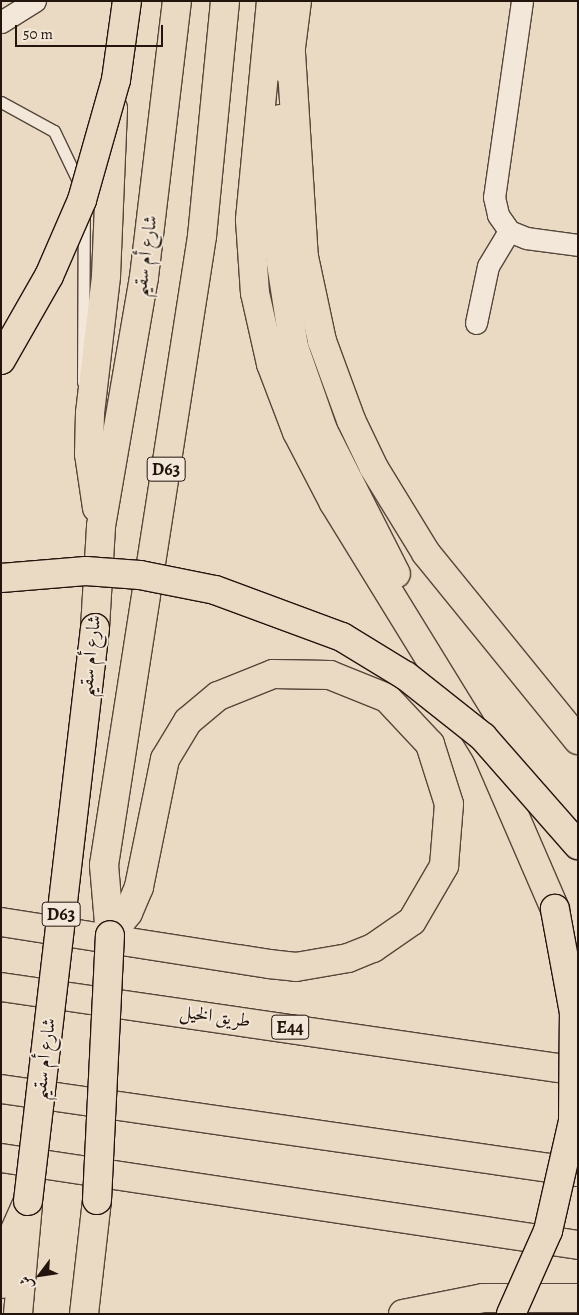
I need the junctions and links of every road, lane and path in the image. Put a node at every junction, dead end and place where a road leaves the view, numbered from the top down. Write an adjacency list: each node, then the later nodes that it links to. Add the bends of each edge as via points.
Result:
1 (35, 1): 9 (street)
2 (114, 1): 16 (main road, via 106,266)
3 (127, 1): 15 (main road, bridge, via 116,80 82,200 49,276)
4 (177, 1): 17 (main road, شارع أم سقيم / D63, via 144,277)
5 (225, 1): 23 (main road, D63, via 202,236 107,847)
6 (271, 1): 19 (main road, via 250,220 262,329 300,440)
7 (297, 1): 10 (main road)
8 (522, 1): 12 (street, via 494,197 498,216)
9 (1, 22)
10 (291, 53): 19 (main road, via 277,140 275,201 287,318 323,430 399,578); 20 (main road, via 304,257 322,341 351,420 374,468 426,553)
11 (1, 102): 16 (lane, via 54,131 78,180 85,244 81,367)
12 (509, 230): 13 (street, via 526,238); 14 (street, via 488,266)
13 (578, 245)
14 (476, 323)
15 (1, 360)
16 (90, 413): 17 (main road, via 89,454)
17 (101, 526): 29 (main road, شارع أم سقيم / D63, bridge, via 95,628)
18 (1, 578): 21 (main road, bridge, via 86,571 148,577 231,595 342,636 406,676 482,737)
19 (427, 654): 36 (main road, bridge, via 512,803 555,909 574,1013 572,1121 548,1231)
20 (578, 740)
21 (578, 845)
22 (1, 922): 23 (main road, via 296,967 340,960 373,948 412,920 444,866 449,804 430,744 387,698 330,675 273,674 218,696 188,721 165,759 135,900)
23 (110, 935): 34 (main road, D63, bridge, via 97,1200)
24 (1, 987): 25 (main road, طريق الخيل / E44)
25 (578, 1071)
26 (1, 1089): 28 (main road)
27 (1, 1158): 30 (main road)
28 (578, 1172)
29 (28, 1201): 31 (main road, via 8,1246); 33 (main road, شارع أم سقيم / D63)
30 (578, 1245)
31 (1, 1284)
32 (578, 1298): 35 (main road, via 483,1298)
33 (18, 1314)
34 (84, 1314)
35 (403, 1314)
36 (511, 1314)

